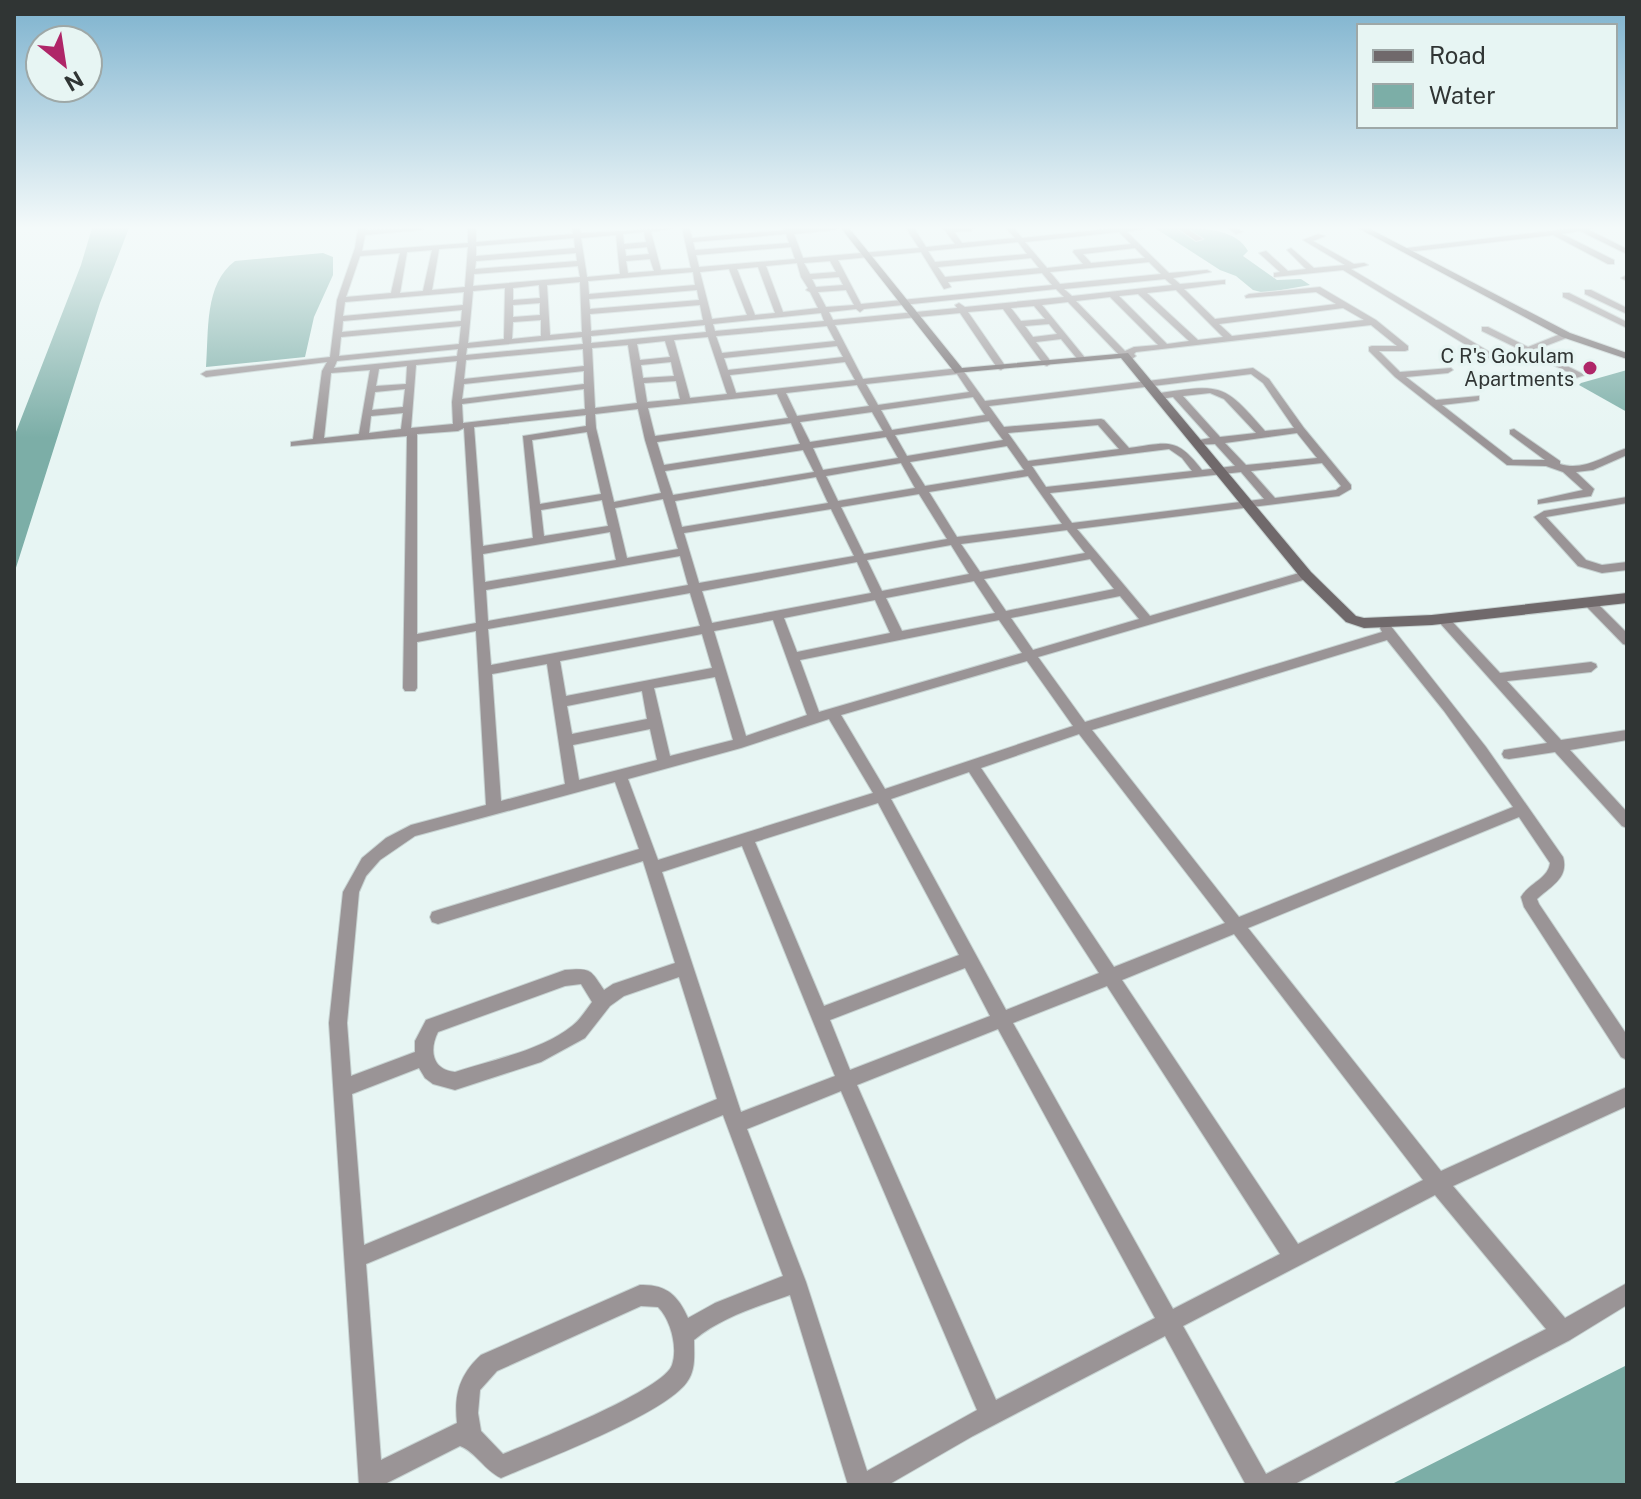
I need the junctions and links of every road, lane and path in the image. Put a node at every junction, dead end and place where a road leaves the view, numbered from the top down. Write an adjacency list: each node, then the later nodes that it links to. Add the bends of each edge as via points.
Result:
1 (585, 297): 42 (street)
2 (369, 298): 25 (street)
3 (468, 298): 34 (street)
4 (510, 298): 28 (street)
5 (627, 298): 36 (street)
6 (660, 298): 33 (street)
7 (704, 298): 27 (street)
8 (744, 298): 49 (street)
9 (774, 298): 47 (street)
10 (815, 298): 43 (street)
11 (854, 298): 37 (street)
12 (900, 298): 30 (street)
13 (966, 298): 23 (street)
14 (1078, 298): 24 (street)
15 (1116, 298): 40 (street)
16 (1147, 298): 35 (street)
17 (1187, 298): 54 (street)
18 (1334, 298): 32 (street)
19 (1398, 298): 84 (street, via 1492,357)
20 (1497, 298): 67 (street)
21 (1572, 298): 59 (street)
22 (1600, 298): 41 (street)
23 (955, 299): 30 (street); 38 (street)
24 (1069, 299): 29 (street); 86 (street)
25 (341, 300): 50 (street)
26 (544, 300): 28 (street); 48 (street)
27 (705, 302): 33 (street); 61 (street)
28 (510, 303): 51 (street)
29 (1036, 303): 31 (street); 52 (street)
30 (905, 304): 37 (street); 45 (street)
31 (1005, 305): 38 (street); 57 (street)
32 (1347, 305): 44 (street); 55 (street)
33 (661, 306): 36 (street)
34 (467, 307): 39 (street); 56 (street)
35 (1158, 308): 40 (street); 58 (street)
36 (628, 309): 42 (street)
37 (860, 309): 43 (street)
38 (962, 309): 45 (street); 99 (street)
39 (423, 311): 46 (street); 60 (street)
40 (1129, 311): 62 (street)
41 (1627, 311)
42 (586, 312): 71 (street)
43 (823, 312): 47 (street); 53 (street)
44 (1281, 313): 54 (street); 65 (street)
45 (913, 314): 53 (street); 104 (street)
46 (383, 315): 50 (street); 64 (street)
47 (780, 316): 49 (street)
48 (545, 317): 51 (street); 70 (street)
49 (752, 318): 61 (street)
50 (340, 319): 66 (street)
51 (510, 320): 75 (street)
52 (1051, 321): 57 (street); 68 (street)
53 (829, 322): 61 (street); 77 (street)
54 (1212, 322): 73 (street)
55 (1373, 322): 65 (street); 83 (street)
56 (466, 323): 60 (street); 80 (street)
57 (1018, 324): 72 (street)
58 (1175, 324): 62 (street); 78 (street)
59 (1627, 325)
60 (420, 327): 64 (street)
61 (710, 328): 69 (street); 71 (street); 87 (street)
62 (1144, 328): 81 (street)
63 (1485, 329): 84 (street)
64 (381, 331): 66 (street)
65 (1304, 332): 73 (street)
66 (339, 335): 90 (street)
67 (1566, 335): 84 (street); 88 (street)
68 (1063, 336): 72 (street); 93 (street)
69 (669, 338): 74 (street); 91 (street)
70 (546, 339): 71 (street); 75 (street)
71 (587, 340): 74 (street); 89 (street); 100 (street)
72 (1030, 340): 96 (street)
73 (1231, 340): 78 (street)
74 (632, 341): 95 (street)
75 (508, 342): 80 (street)
76 (1254, 342): 86 (street)
77 (840, 343): 82 (street); 92 (street)
78 (1196, 343): 81 (street)
79 (1420, 346): 83 (street)
80 (463, 347): 89 (street); 90 (street)
81 (1165, 347): 86 (street)
82 (798, 348): 85 (street); 97 (street)
83 (1405, 348): 108 (street, via 1371,348)
84 (1530, 349): 115 (street, via 1580,375)
85 (762, 351): 87 (street); 101 (street)
86 (1124, 355): 93 (street); 114 (street)
87 (718, 356): 106 (street)
88 (1627, 356)
89 (461, 358): 94 (street); 112 (street)
90 (334, 359): 103 (street); 107 (street)
91 (675, 359): 95 (street); 110 (street)
92 (849, 359): 97 (street); 113 (street)
93 (1082, 359): 96 (street)
94 (412, 363): 98 (street); 116 (street)
95 (636, 363): 111 (street)
96 (1047, 363): 99 (street)
97 (806, 364): 101 (street)
98 (375, 366): 103 (street); 118 (street)
99 (1001, 367): 104 (street)
100 (589, 368): 105 (street); 117 (street)
101 (768, 368): 106 (street)
102 (1448, 370): 108 (street)
103 (327, 371): 148 (street)
104 (959, 371): 113 (street); 126 (street)
105 (545, 373): 109 (street); 119 (street)
106 (724, 373): 124 (street)
107 (206, 374)
108 (1398, 375): 129 (street)
109 (509, 376): 112 (street); 122 (street)
110 (680, 378): 111 (street); 128 (street)
111 (638, 381): 130 (street)
112 (459, 382): 127 (street)
113 (859, 382): 120 (street); 131 (street)
114 (1149, 382): 123 (street); 126 (street); 140 (street, via 1253,371)
115 (1552, 383)
116 (410, 386): 118 (street); 132 (street)
117 (590, 386): 119 (street); 133 (street)
118 (372, 389): 134 (street)
119 (545, 391): 122 (street)
120 (780, 391): 124 (street); 136 (street)
121 (1176, 394): 123 (street); 144 (street, via 1225,393); 147 (street)
122 (508, 396): 127 (street)
123 (1160, 396): 150 (street)
124 (733, 397): 128 (street)
125 (1476, 398): 129 (street)
126 (980, 399): 131 (street); 135 (street)
127 (457, 402): 137 (street)
128 (686, 402): 130 (street)
129 (1435, 403): 159 (street, via 1511,463)
130 (642, 407): 133 (street); 146 (street)
131 (874, 408): 136 (street); 143 (street)
132 (408, 409): 134 (street); 141 (street)
133 (591, 413): 137 (street); 138 (street)
134 (367, 414): 145 (street)
135 (993, 417): 139 (street); 143 (street)
136 (794, 419): 146 (street); 152 (street)
137 (464, 427): 141 (street); 179 (street)
138 (591, 428): 168 (street); 173 (street, via 527,438)
139 (1003, 430): 149 (street); 153 (street, via 1106,418)
140 (1300, 430): 144 (street); 156 (street)
141 (409, 432): 145 (street); 201 (street)
142 (1514, 432): 159 (street)
143 (890, 434): 152 (street); 155 (street)
144 (1262, 434): 147 (street)
145 (363, 437): 148 (street)
146 (650, 440): 160 (street)
147 (1219, 440): 150 (street); 158 (street)
148 (318, 442): 151 (street)
149 (1011, 442): 155 (street); 157 (street)
150 (1198, 443): 161 (street)
151 (295, 444)
152 (807, 447): 160 (street); 163 (street)
153 (1126, 451): 157 (street); 162 (street, via 1171,446)
154 (1627, 451): 159 (street, via 1589,468)
155 (906, 460): 163 (street); 164 (street)
156 (1325, 460): 158 (street); 169 (street, via 1345,490)
157 (1029, 468): 164 (street); 165 (street)
158 (1244, 468): 161 (street); 169 (street)
159 (1563, 468): 170 (street, via 1589,489 1587,494)
160 (659, 469): 166 (street)
161 (1222, 470): 162 (street); 172 (street)
162 (1199, 473): 165 (street)
163 (820, 474): 166 (street); 171 (street)
164 (924, 490): 171 (street); 178 (street)
165 (1044, 490): 174 (street)
166 (668, 497): 168 (street); 176 (street)
167 (1627, 500): 184 (street, via 1540,517 1582,563 1602,569)
168 (608, 501): 173 (street); 175 (street)
169 (1273, 502): 172 (street)
170 (1542, 502)
171 (835, 505): 176 (street); 182 (street)
172 (1249, 505): 174 (street); 185 (street)
173 (534, 508): 177 (street)
174 (1068, 525): 178 (street); 181 (street)
175 (615, 528): 177 (street); 183 (street)
176 (678, 531): 180 (street)
177 (539, 540): 179 (street)
178 (955, 541): 182 (street); 186 (street)
179 (477, 551): 187 (street)
180 (684, 552): 183 (street); 188 (street)
181 (1091, 555): 186 (street); 189 (street)
182 (860, 558): 188 (street); 190 (street)
183 (622, 562): 187 (street)
184 (1627, 566)
185 (1306, 575): 196 (street); 199 (street, via 1351,619)
186 (977, 576): 190 (street); 194 (street)
187 (479, 587): 197 (street)
188 (695, 589): 197 (street); 198 (street)
189 (1121, 592): 194 (street); 196 (street)
190 (878, 595): 193 (street); 200 (street)
191 (1627, 598): 192 (street)
192 (1589, 602): 195 (street); 202 (street)
193 (777, 615): 198 (street); 203 (street)
194 (1003, 616): 200 (street); 205 (street)
195 (1443, 619): 199 (street); 209 (street)
196 (1146, 620): 205 (street)
197 (482, 628): 201 (street); 207 (street)
198 (707, 629): 204 (street); 208 (street)
199 (1387, 629): 216 (street); 228 (street)
200 (898, 636): 203 (street)
201 (411, 639): 211 (street)
202 (1627, 641)
203 (793, 657): 214 (street)
204 (553, 658): 207 (street); 212 (street)
205 (1031, 658): 213 (street); 216 (street)
206 (1591, 667): 209 (street)
207 (485, 671): 227 (street)
208 (720, 671): 210 (street); 219 (street)
209 (1496, 678): 220 (street)
210 (647, 685): 212 (street); 215 (street)
211 (410, 688)
212 (560, 702): 218 (street)
213 (834, 715): 214 (street); 226 (street)
214 (815, 718): 219 (street)
215 (655, 723): 218 (street); 222 (street)
216 (1082, 728): 223 (street); 233 (street)
217 (1627, 735): 220 (street)
218 (565, 741): 225 (street)
219 (741, 743): 222 (street)
220 (1557, 745): 221 (street); 229 (street)
221 (1509, 754)
222 (665, 763): 224 (street)
223 (971, 764): 226 (street); 236 (street)
224 (620, 776): 225 (street); 231 (street)
225 (573, 788): 227 (street)
226 (882, 796): 230 (street); 234 (street)
227 (494, 809): 243 (street, via 411,831 381,847 358,873 351,892 338,1023)
228 (1523, 809): 233 (street); 240 (street, via 1558,862 1558,873 1529,897 1532,907)
229 (1627, 822)
230 (746, 838): 231 (street); 238 (street)
231 (650, 860): 232 (street); 235 (street)
232 (438, 917)
233 (1237, 923): 236 (street); 246 (street)
234 (969, 959): 238 (street); 239 (street)
235 (682, 968): 237 (street, via 619,990); 245 (street)
236 (1110, 977): 239 (street); 247 (street)
237 (602, 1003): 241 (street, via 585,1026 562,1042 477,1075 441,1081); 241 (street, via 585,976 565,978 432,1026)
238 (819, 1016): 242 (street)
239 (1002, 1020): 242 (street); 251 (street)
240 (1627, 1051)
241 (424, 1057): 243 (street)
242 (846, 1081): 245 (street); 254 (street)
243 (343, 1088): 248 (street)
244 (1627, 1096): 246 (street)
245 (731, 1114): 248 (street); 249 (street)
246 (1438, 1183): 247 (street); 252 (street)
247 (1295, 1258): 251 (street)
248 (354, 1259): 256 (street)
249 (796, 1282): 253 (street, via 720,1312); 257 (street)
250 (1627, 1293): 252 (street)
251 (1169, 1324): 254 (street); 258 (street)
252 (1562, 1332): 259 (street)
253 (684, 1335): 255 (street, via 682,1372 646,1400 501,1466); 255 (street, via 669,1301 649,1295 489,1363 468,1387)
254 (991, 1415): 257 (street)
255 (470, 1435): 256 (street, via 435,1444)
256 (371, 1481)
257 (862, 1485)
258 (1259, 1485)
259 (1269, 1485)

